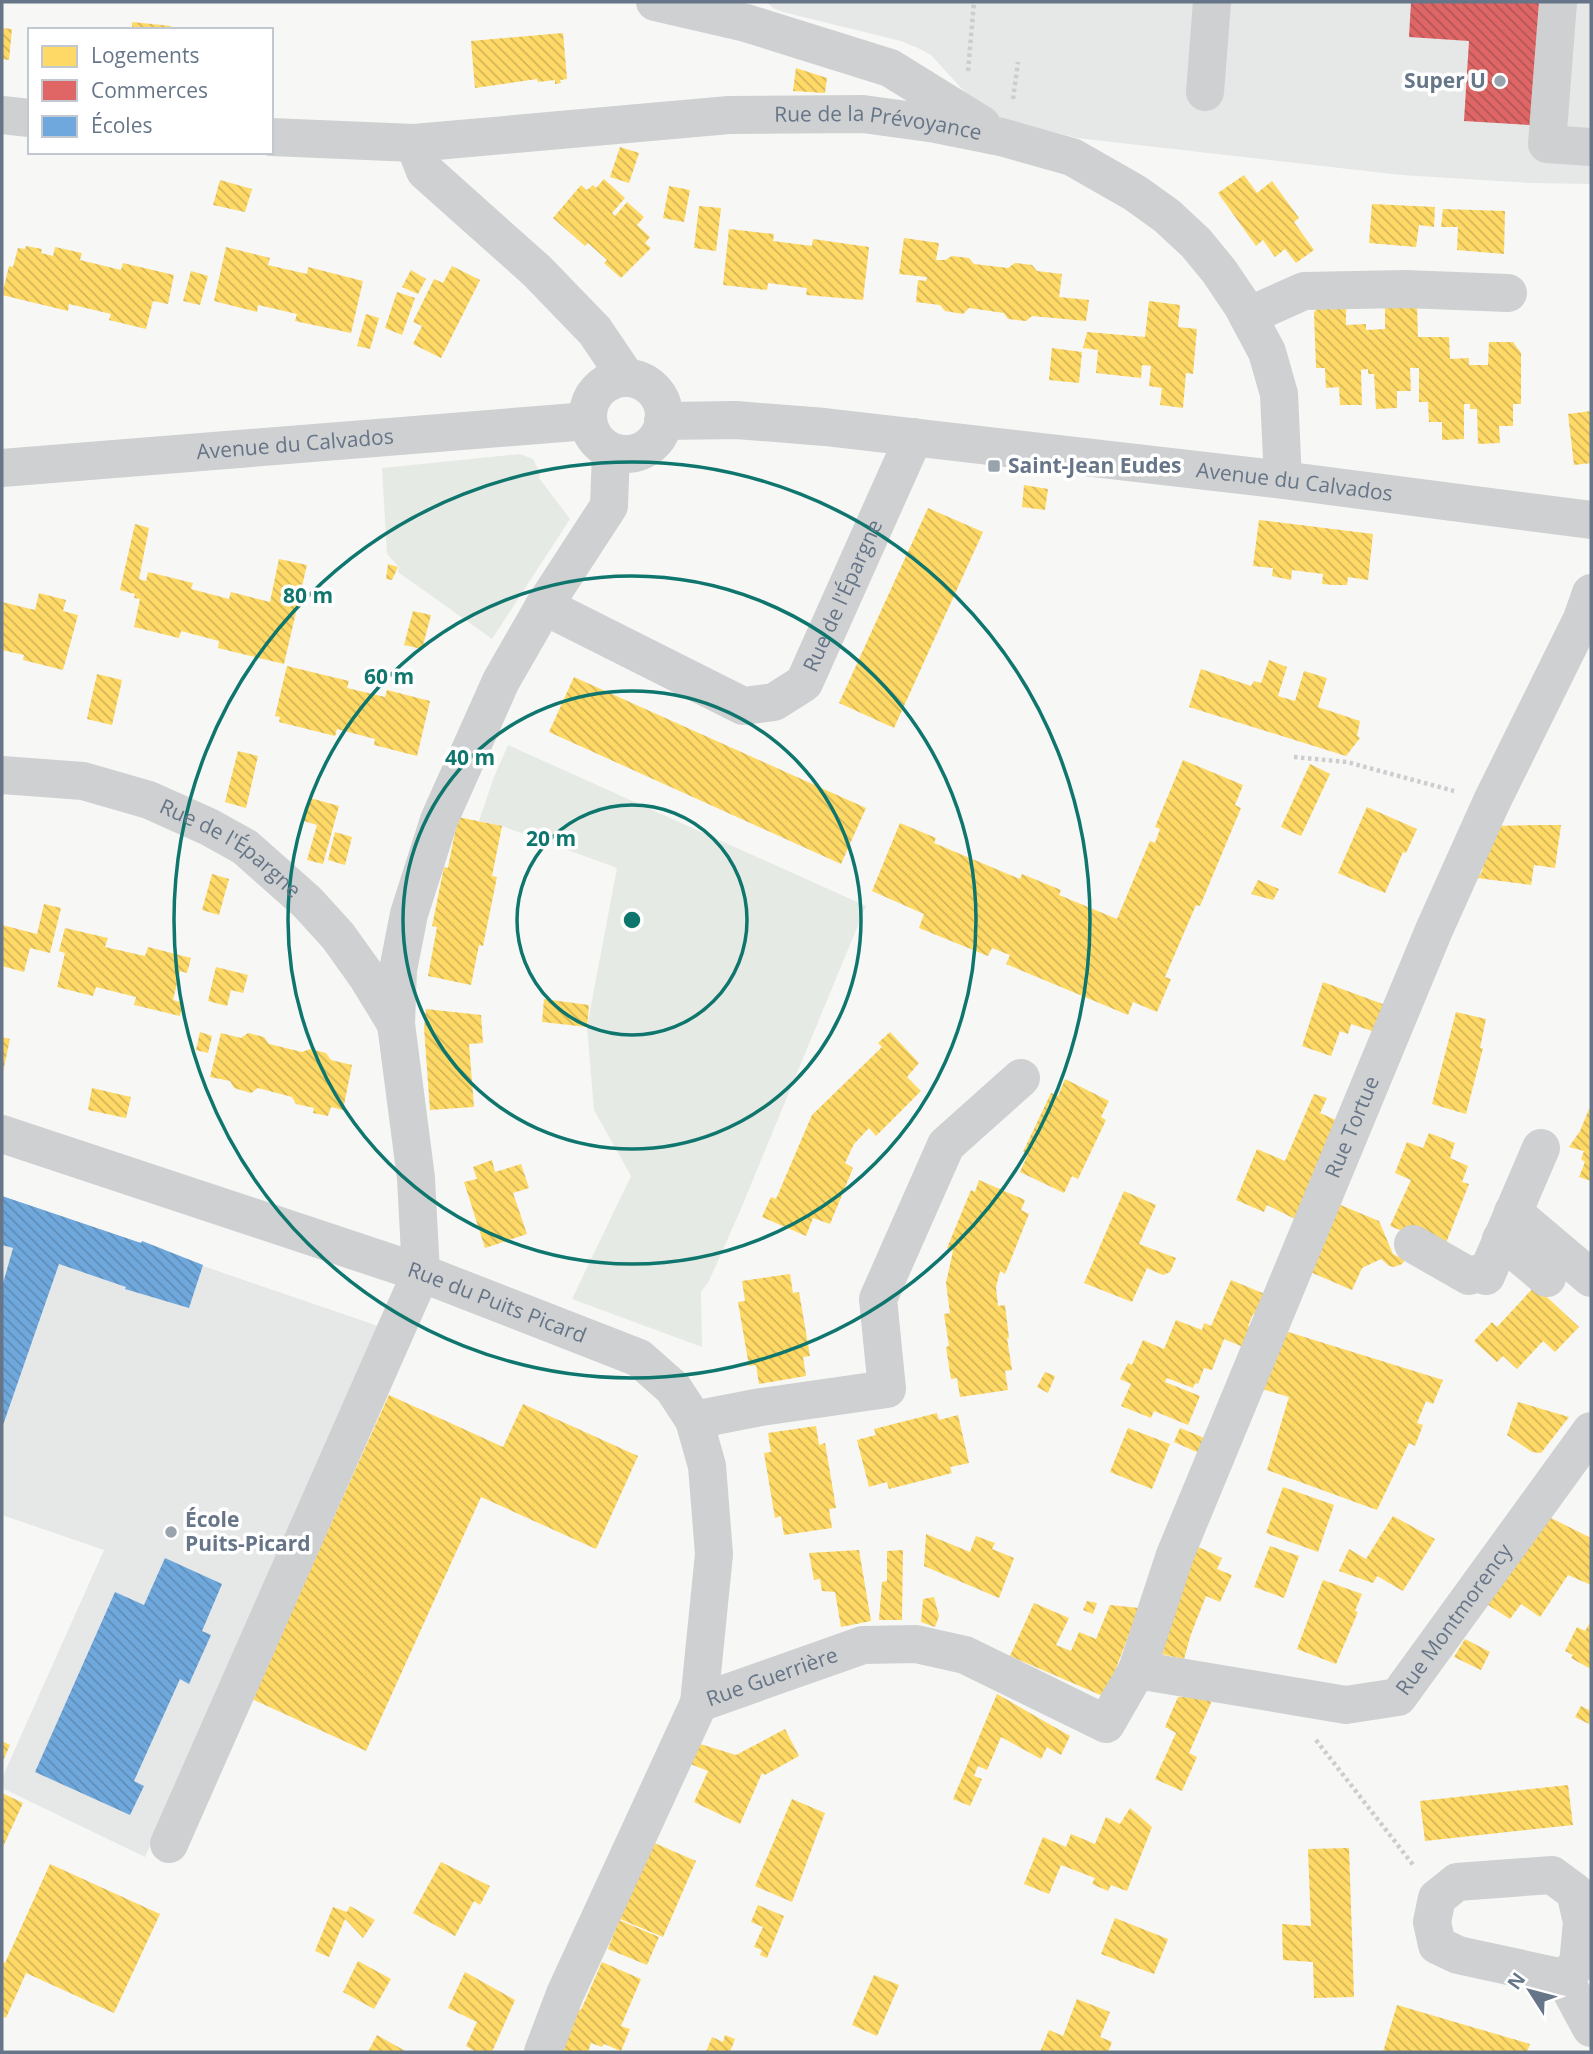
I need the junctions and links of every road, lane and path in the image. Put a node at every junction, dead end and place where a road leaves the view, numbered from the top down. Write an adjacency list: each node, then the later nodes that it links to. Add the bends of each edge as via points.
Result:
1 (655, 2): 5 (street)
2 (974, 2): 6 (path)
3 (1212, 2): 7 (street)
4 (1558, 2): 13 (street, via 1548,144)
5 (745, 12): 11 (street, via 890,68)
6 (968, 71)
7 (1205, 92)
8 (2, 116): 9 (street)
9 (28, 118)
10 (273, 137): 12 (street, Rue de la Prévoyance)
11 (1001, 137): 12 (street, Rue de la Prévoyance, via 863,114 743,115); 15 (street, Rue de la Prévoyance, via 1072,157 1167,216 1219,271)
12 (414, 143): 16 (street, via 425,171 537,271 595,331)
13 (1591, 147)
14 (1508, 293): 15 (street, via 1304,291)
15 (1248, 316): 22 (street, Rue de la Prévoyance, via 1267,352 1279,394)
16 (626, 377): 17 (street, via 600,387 590,402); 18 (street, via 642,381 654,391 662,404)
17 (587, 421): 20 (street, via 594,438); 21 (street, Avenue du Calvados)
18 (663, 421): 19 (street, Avenue du Calvados, via 736,420); 20 (street, via 657,438 642,451)
19 (914, 438): 22 (street, Avenue du Calvados); 25 (street, Rue de l'Épargne, via 804,683 774,702 743,706)
20 (611, 452): 25 (street, Rue de l'Épargne, via 609,506)
21 (2, 468)
22 (1283, 480): 23 (street, Avenue du Calvados)
23 (1591, 520)
24 (1591, 593): 28 (street, Rue Tortue)
25 (544, 606): 29 (street, Rue de l'Épargne, via 501,681 439,820 409,914 398,970)
26 (1294, 757): 28 (path, via 1347,762)
27 (2, 775): 29 (street, Rue de l'Épargne, via 83,781 149,800 245,847 338,936)
28 (1492, 801): 40 (street, Rue Tortue, via 1175,1555)
29 (396, 1024): 35 (street, Rue de l'Épargne, via 416,1178)
30 (1021, 1077): 38 (street, via 946,1145 878,1299 887,1390)
31 (2, 1134): 35 (street, Rue du Puits Picard)
32 (1541, 1148): 34 (street)
33 (1413, 1244): 34 (street, via 1469,1276)
34 (1497, 1250): 36 (street); 37 (street)
35 (421, 1273): 38 (street, Rue du Puits Picard, via 639,1358 673,1388); 43 (street)
36 (1547, 1278)
37 (1591, 1278)
38 (694, 1420): 42 (street, Rue du Puits Picard, via 707,1466 714,1555)
39 (1591, 1431): 41 (street, Rue Montmorency, via 1398,1697 1346,1705)
40 (1138, 1670): 41 (street, Rue Montmorency); 42 (street, Rue Guerrière, via 1106,1724 965,1655 916,1644 863,1645)
41 (1297, 1696): 44 (path, via 1309,1732)
42 (699, 1703): 47 (street, Rue Guerrière, via 565,1994)
43 (169, 1844)
44 (1438, 1897): 45 (street, via 1432,1922 1437,1945 1458,1955); 45 (street, via 1457,1882 1552,1875 1575,1892 1582,1922 1578,1964)
45 (1564, 1978): 46 (street)
46 (1591, 2028)
47 (543, 2052)

